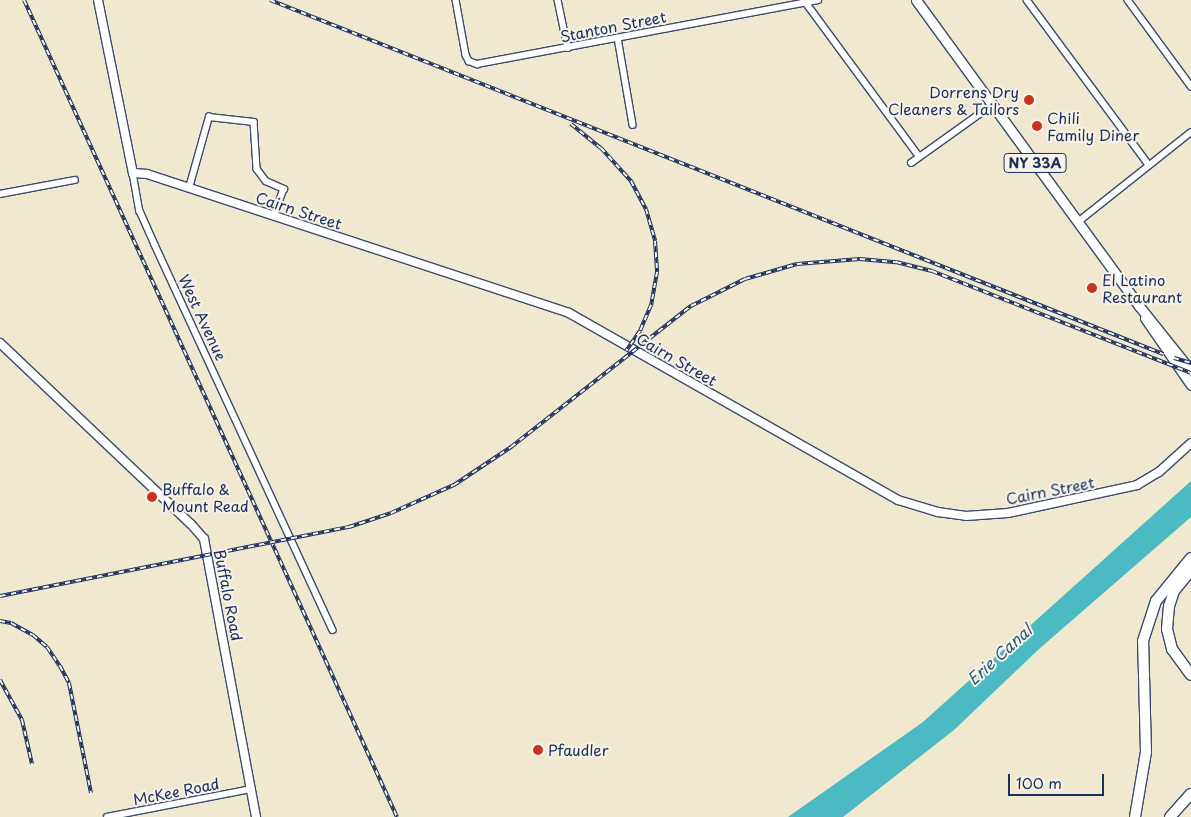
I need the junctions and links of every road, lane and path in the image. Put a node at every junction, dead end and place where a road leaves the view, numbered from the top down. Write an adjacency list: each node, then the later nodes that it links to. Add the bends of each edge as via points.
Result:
1 (98, 0): 18 (street, West Avenue)
2 (456, 0): 10 (street, Stanton Street, via 466,55 472,63)
3 (558, 0): 10 (street)
4 (818, 0): 8 (street, Stanton Street)
5 (916, 0): 12 (main road, NY 33A)
6 (1027, 0): 17 (street)
7 (1128, 0): 11 (street)
8 (805, 1): 9 (street, Stanton Street); 15 (street)
9 (618, 38): 10 (street, Stanton Street); 13 (street)
10 (568, 48)
11 (1191, 86)
12 (992, 104): 15 (street); 23 (main road, NY 33A)
13 (633, 125)
14 (1191, 132): 17 (street)
15 (918, 156): 16 (street)
16 (912, 163)
17 (1149, 166): 23 (street)
18 (133, 173): 20 (street, Cairn Street); 31 (street, West Avenue, via 140,211)
19 (75, 180): 21 (street)
20 (189, 188): 22 (street, Cairn Street); 22 (street, via 209,117 254,122 257,169 266,182 284,189)
21 (0, 194)
22 (274, 216): 28 (street, Cairn Street, via 569,313 892,498 938,512 974,516 1008,513 1128,488 1152,477)
23 (1078, 222): 24 (main road, NY 33A)
24 (1139, 306): 26 (main road, NY 33A); 27 (main road, NY 33A)
25 (0, 343): 33 (street, Buffalo Road, via 204,539)
26 (1191, 371)
27 (1191, 385)
28 (1191, 443)
29 (1191, 558): 37 (highway, via 1156,601 1143,641 1146,752)
30 (1191, 570): 32 (highway, via 1174,591 1167,629 1172,649)
31 (334, 630)
32 (1191, 675)
33 (251, 789): 35 (street, McKee Road); 36 (street, Buffalo Road)
34 (1191, 794): 38 (highway)
35 (107, 817)
36 (256, 817)
37 (1135, 817)
38 (1170, 817)

